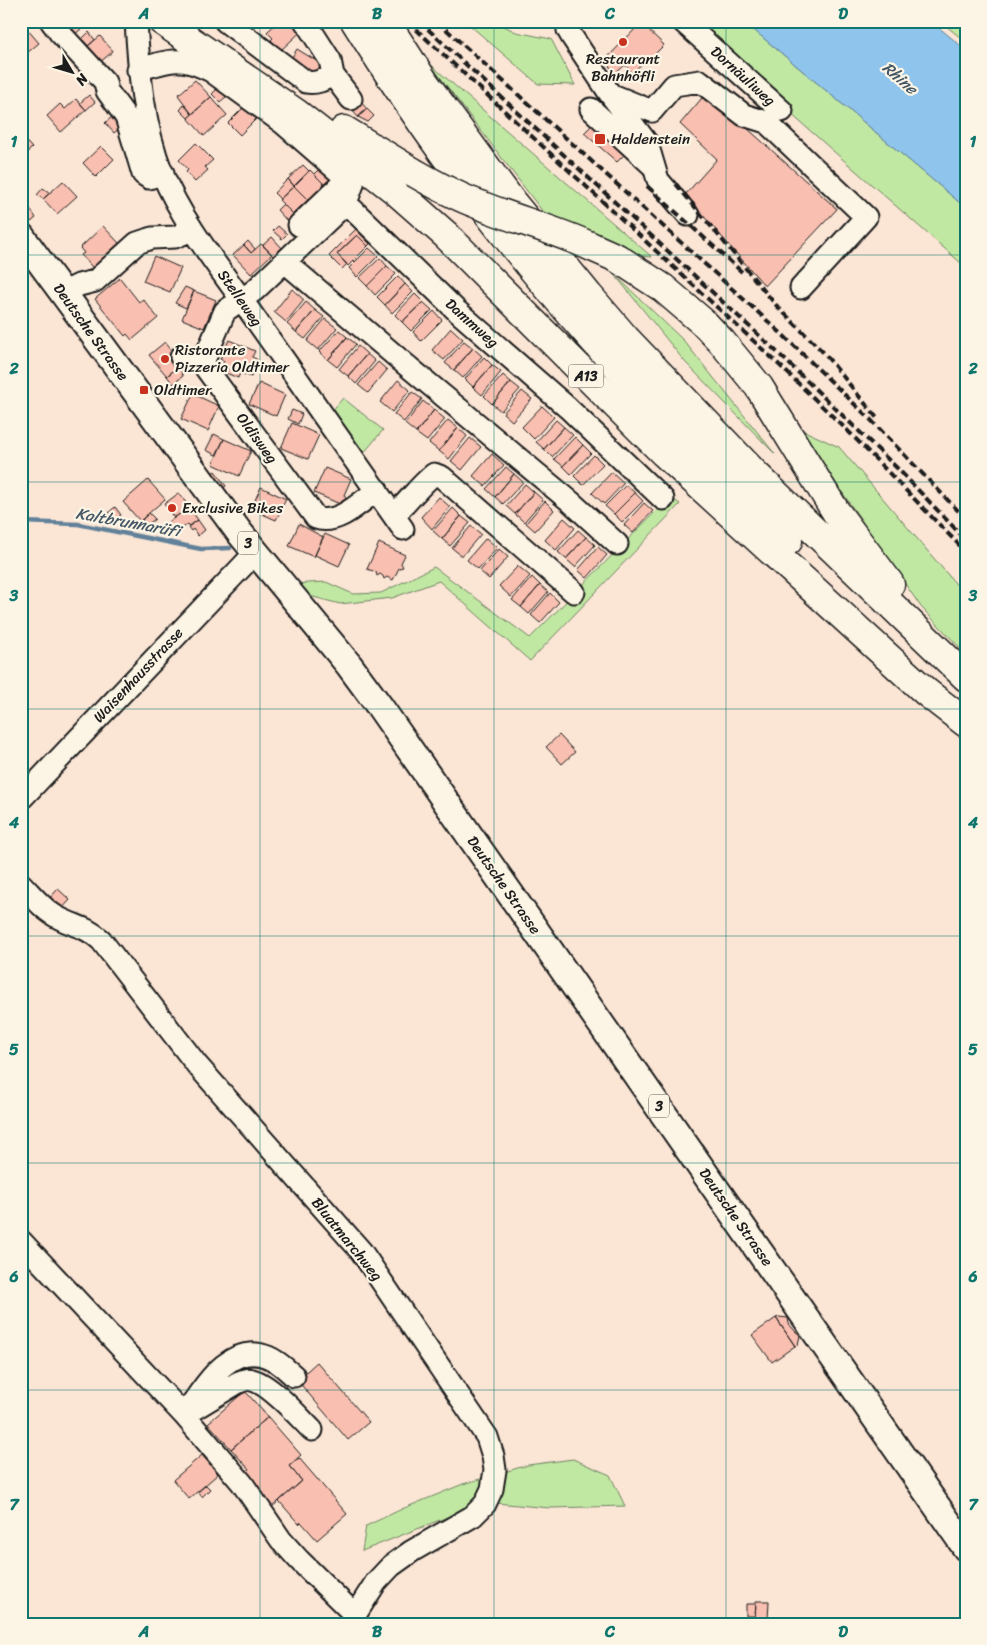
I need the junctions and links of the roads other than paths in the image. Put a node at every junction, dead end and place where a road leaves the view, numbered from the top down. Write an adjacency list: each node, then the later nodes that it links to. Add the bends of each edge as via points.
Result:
1 (50, 21): 18 (street, via 105,82 107,91 128,122 143,174 149,178)
2 (136, 21): 11 (street, Stelleweg)
3 (162, 21): 10 (highway, A13)
4 (225, 21): 12 (street, via 306,82)
5 (305, 21): 12 (street, via 330,60)
6 (355, 21): 38 (highway, A13, via 383,68 498,227 597,344 741,495)
7 (385, 21): 37 (highway, via 425,83 512,202 626,339 767,485)
8 (567, 21): 13 (street, via 568,30)
9 (682, 21): 16 (street, Dornäuliweg)
10 (195, 43): 36 (highway, A13, bridge, via 275,85 365,143 458,196 571,237 617,258 663,288 705,324 759,387 852,536 886,580); 39 (highway, A13, via 328,136 446,234 664,452 926,692)
11 (138, 70): 18 (street, Stelleweg, via 144,110); 19 (street, via 175,60 198,64 284,124)
12 (333, 75): 14 (street)
13 (610, 94): 17 (street, via 647,142); 26 (street, via 652,111 674,85 700,81 744,115 766,122 866,217)
14 (351, 99)
15 (591, 109): 17 (street)
16 (782, 111)
17 (654, 167): 21 (street, via 658,180)
18 (163, 173): 23 (street, Stelleweg)
19 (347, 179): 20 (street, via 353,184); 22 (street)
20 (346, 203): 25 (street); 32 (street, Dammweg, via 457,311 566,406)
21 (688, 215)
22 (300, 225)
23 (192, 230): 27 (street, via 175,237 152,238 137,243 95,281); 28 (street, Stelleweg)
24 (21, 236): 27 (main road, Deutsche Strasse / 3)
25 (285, 262): 28 (street); 33 (street)
26 (801, 288)
27 (63, 293): 34 (main road, Deutsche Strasse / 3, via 119,357 200,480)
28 (241, 299): 30 (street, via 225,311); 31 (street, Stelleweg)
29 (181, 357): 30 (street)
30 (204, 360): 31 (street, Oldisweg, via 205,367 316,518 323,521 336,518)
31 (377, 490): 35 (street, Stelleweg, via 398,522 406,504 428,480 434,474 442,478)
32 (662, 499)
33 (617, 544)
34 (256, 552): 40 (street, Waisenhausstrasse); 46 (main road, Deutsche Strasse / 3, via 380,707)
35 (574, 592)
36 (966, 665)
37 (966, 677)
38 (966, 714)
39 (966, 723)
40 (21, 799)
41 (21, 884): 44 (street, Bluatmarchweg, via 49,912 91,931 101,940 197,1065 361,1251 487,1437 495,1470 492,1489 485,1504 473,1516 391,1566 355,1615 287,1547 242,1483)
42 (21, 1241): 44 (street)
43 (294, 1376): 44 (street, via 269,1357 257,1354 236,1357 215,1374)
44 (184, 1415): 45 (street, via 246,1379 278,1396)
45 (312, 1430)
46 (966, 1548)

